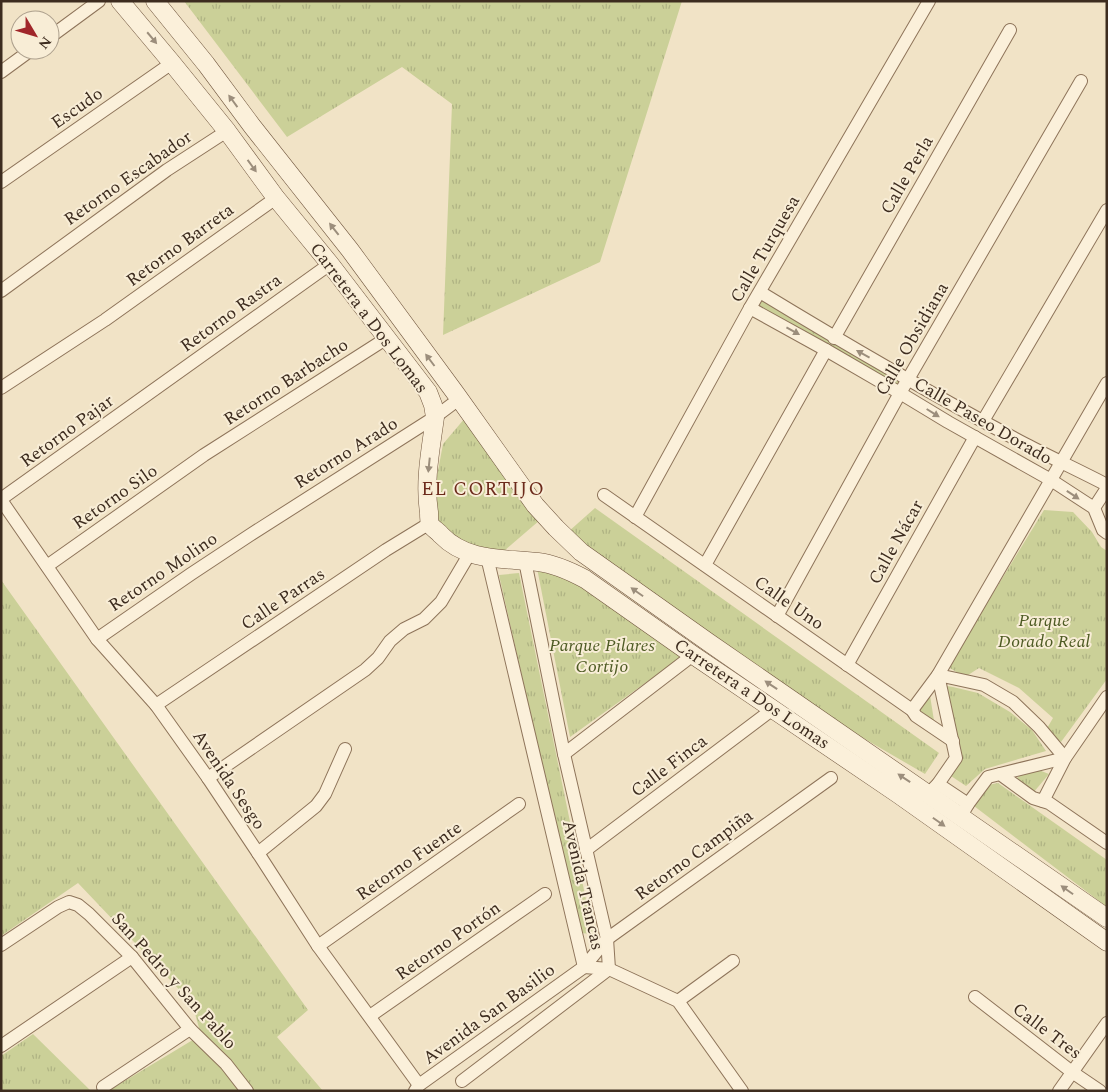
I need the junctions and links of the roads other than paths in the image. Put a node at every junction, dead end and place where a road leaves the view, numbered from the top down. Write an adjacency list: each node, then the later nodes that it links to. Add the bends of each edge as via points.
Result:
1 (99, 1): 5 (street)
2 (120, 1): 8 (main road, Carretera a Dos Lomas, one-way to 8)
3 (156, 1): 27 (main road, Carretera a Dos Lomas, one-way to 3, via 350,250)
4 (928, 1): 17 (street, Calle Turquesa)
5 (60, 30)
6 (1010, 30): 20 (street, Calle Perla)
7 (17, 60): 9 (street)
8 (172, 62): 11 (main road, Carretera a Dos Lomas); 12 (street, Escudo)
9 (1, 72)
10 (1081, 81): 22 (street, Calle Obsidiana)
11 (227, 131): 13 (main road, Carretera a Dos Lomas, one-way to 13); 16 (street, Retorno Escabador, via 167,170)
12 (1, 182)
13 (276, 198): 15 (main road, Carretera a Dos Lomas); 24 (street, Retorno Barreta, via 105,320)
14 (1107, 210): 29 (street)
15 (330, 264): 19 (main road, Carretera a Dos Lomas); 25 (street, Retorno Rastra)
16 (1, 291)
17 (760, 292): 18 (street, Calle Turquesa); 20 (street, Calle Paseo Dorado)
18 (750, 308): 21 (street, Calle Paseo Dorado, one-way to 21); 38 (street, Calle Turquesa)
19 (387, 338): 28 (main road, Carretera a Dos Lomas, via 428,392); 31 (street, Retorno Barbacho)
20 (834, 338): 22 (street, Calle Paseo Dorado, one-way to 20)
21 (826, 350): 26 (street, Calle Paseo Dorado); 44 (street)
22 (908, 380): 26 (street, Calle Obsidiana); 29 (street, Calle Paseo Dorado)
23 (1107, 383): 32 (street)
24 (1, 388)
25 (153, 391): 36 (street, Retorno Pajar)
26 (900, 393): 30 (street, Calle Paseo Dorado, one-way to 30); 46 (street, Calle Obsidiana)
27 (459, 399): 28 (street, Retorno Arado); 59 (main road, Carretera a Dos Lomas, one-way to 27, via 582,552 535,505)
28 (435, 417): 39 (main road, Carretera a Dos Lomas, one-way to 39, via 426,495); 41 (street, Retorno Arado)
29 (983, 421): 32 (street, Calle Paseo Dorado)
30 (975, 437): 33 (street, Calle Paseo Dorado); 49 (street, Calle Nácar)
31 (204, 455): 45 (street, Retorno Silo)
32 (1061, 463): 33 (street); 34 (street, Calle Paseo Dorado)
33 (1051, 480): 37 (street, Calle Paseo Dorado, one-way to 37); 50 (street)
34 (1107, 486): 37 (street)
35 (604, 495): 38 (street, Calle Uno)
36 (1, 500): 45 (street, Avenida Sesgo)
37 (1094, 508): 40 (street)
38 (635, 517): 44 (street, Calle Uno)
39 (430, 523): 42 (main road, Carretera a Dos Lomas, via 449,543); 52 (street, Calle Parras)
40 (1107, 534)
41 (250, 535): 47 (street, Retorno Molino)
42 (479, 555): 43 (main road, Carretera a Dos Lomas); 61 (street, via 441,602 424,619 390,641 365,670); 78 (street, Avenida Trancas)
43 (525, 561): 48 (main road, Carretera a Dos Lomas, via 549,564 585,579); 57 (street, Avenida Trancas)
44 (705, 565): 46 (street, Calle Uno)
45 (47, 566): 47 (street, Avenida Sesgo)
46 (777, 616): 49 (street, Calle Uno)
47 (97, 639): 52 (street, Avenida Sesgo)
48 (693, 655): 53 (main road, Carretera a Dos Lomas); 57 (street)
49 (847, 665): 54 (street, Calle Uno)
50 (938, 676): 54 (street); 55 (street); 58 (street, via 984,684 1013,702)
51 (1107, 697): 58 (street)
52 (156, 705): 61 (street, Avenida Sesgo)
53 (773, 709): 59 (main road, Carretera a Dos Lomas); 68 (street, Calle Finca)
54 (912, 710): 55 (street, Calle Uno)
55 (953, 741): 63 (street, via 956,758)
56 (346, 749): 69 (street, via 316,806)
57 (564, 754): 68 (street, Avenida Trancas)
58 (1065, 758): 60 (street); 64 (street)
59 (864, 760): 63 (main road, Carretera a Dos Lomas, one-way to 59); 73 (main road, Carretera a Dos Lomas, one-way to 73)
60 (1000, 774): 64 (street, via 1034,798); 66 (street, via 988,777)
61 (208, 778): 69 (street, Avenida Sesgo)
62 (831, 778): 72 (street, Retorno Campiña)
63 (933, 789): 66 (main road, Carretera a Dos Lomas)
64 (1043, 800): 67 (street)
65 (520, 804): 75 (street, Retorno Fuente)
66 (964, 810): 71 (main road, Carretera a Dos Lomas, one-way to 66)
67 (1107, 843)
68 (586, 850): 72 (street, Avenida Trancas)
69 (258, 853): 75 (street, Avenida Sesgo)
70 (545, 894): 82 (street, Retorno Portón)
71 (1107, 918)
72 (608, 939): 78 (street, Retorno Campiña); 79 (street, Avenida Trancas)
73 (1107, 942)
74 (1, 945): 76 (street, San Pedro y San Pablo, via 69,902 89,914)
75 (318, 946): 82 (street, Avenida Sesgo)
76 (132, 957): 84 (street, San Pedro y San Pablo); 85 (street)
77 (733, 960): 81 (street)
78 (584, 967): 79 (street, Avenida Trancas); 89 (street, Avenida San Basilio)
79 (609, 969): 81 (street); 87 (street)
80 (975, 997): 86 (street, Calle Tres)
81 (678, 1001): 91 (street)
82 (370, 1016): 89 (street, Avenida Sesgo)
83 (1107, 1023): 86 (street)
84 (190, 1029): 88 (street); 90 (street, San Pedro y San Pablo, via 226,1064)
85 (1, 1046)
86 (1072, 1072): 92 (street); 93 (street, Calle Tres)
87 (462, 1080)
88 (103, 1087)
89 (417, 1088)
90 (247, 1091)
91 (742, 1091)
92 (1059, 1091)
93 (1100, 1091)

